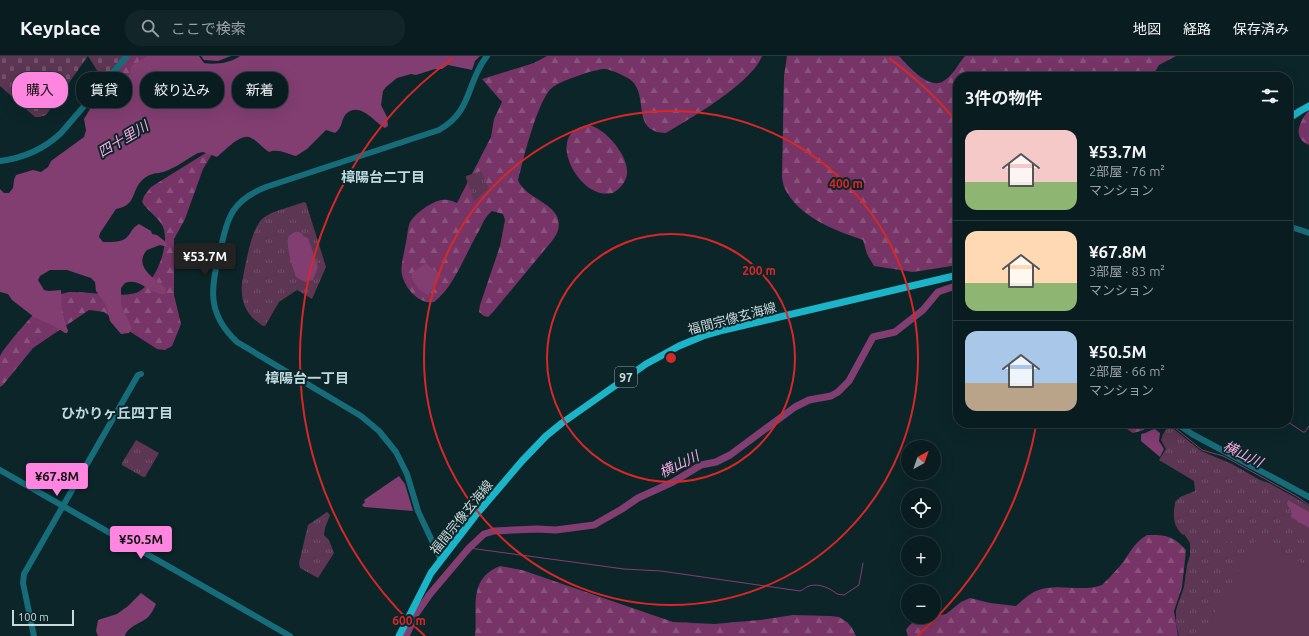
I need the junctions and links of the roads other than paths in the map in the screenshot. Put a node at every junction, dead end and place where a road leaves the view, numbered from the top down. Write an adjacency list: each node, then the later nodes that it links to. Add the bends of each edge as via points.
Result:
1 (127, 56): 5 (street, via 50,143 28,155)
2 (487, 56): 14 (street, via 460,112 445,127 266,187 244,198 233,210 227,224 213,281 216,311 225,328 237,342 361,416 389,442 404,469 418,511)
3 (1309, 106): 4 (main road)
4 (1293, 116)
5 (0, 160)
6 (1293, 228): 7 (street)
7 (1309, 233)
8 (953, 276): 14 (main road, 福間宗像玄海線 / 97, via 724,330 703,336 660,356 628,376 546,436 522,461)
9 (141, 374): 13 (street, via 138,375)
10 (1183, 428): 12 (street)
11 (0, 470): 13 (street)
12 (1309, 497)
13 (63, 505): 15 (street, via 23,578); 16 (street)
14 (441, 560): 17 (main road, 福間宗像玄海線 / 97)
15 (34, 636)
16 (290, 636)
17 (399, 636)

